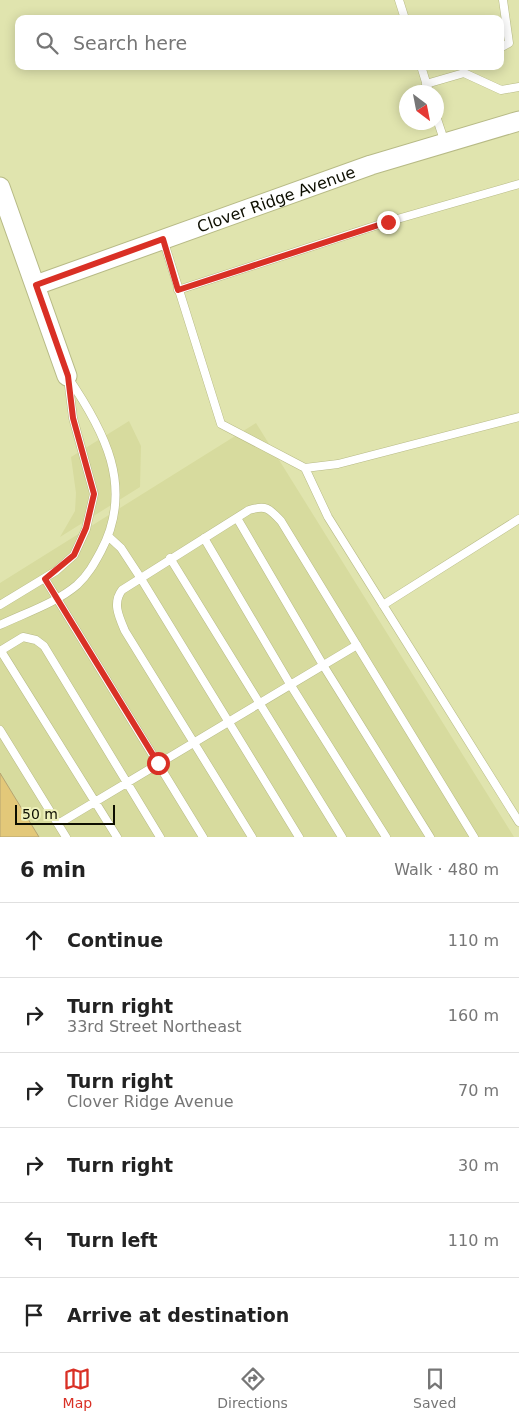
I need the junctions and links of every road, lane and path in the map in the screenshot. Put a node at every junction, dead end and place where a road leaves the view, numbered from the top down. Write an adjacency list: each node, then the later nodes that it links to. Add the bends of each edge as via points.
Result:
1 (400, 0): 3 (lane)
2 (503, 0): 4 (lane, via 509,43)
3 (404, 15)
4 (504, 46)
5 (421, 70): 8 (lane)
6 (468, 70): 7 (lane)
7 (464, 74): 8 (lane); 9 (lane, via 501,90)
8 (426, 84)
9 (519, 87)
10 (519, 121): 12 (street, Clover Ridge Avenue)
11 (441, 130): 12 (lane)
12 (445, 143): 15 (street, Clover Ridge Avenue, via 371,165)
13 (519, 184): 17 (lane, via 388,222)
14 (0, 187): 16 (street)
15 (163, 239): 16 (street, Clover Ridge Avenue); 17 (lane)
16 (36, 285): 18 (street)
17 (178, 290): 20 (lane, via 221,424)
18 (68, 376): 23 (lane, via 90,410 108,448 117,489); 27 (lane, via 73,418 94,494 86,528 74,555)
19 (519, 417): 20 (lane, via 338,464)
20 (305, 468): 30 (lane, via 328,517)
21 (237, 518): 24 (lane); 32 (lane, via 262,507 272,511); 34 (lane)
22 (519, 519): 30 (lane)
23 (109, 537): 26 (lane, via 121,548); 28 (lane, via 90,572 77,586)
24 (204, 538): 25 (lane); 35 (lane)
25 (170, 558): 26 (lane); 36 (lane)
26 (140, 577): 37 (lane); 39 (lane, via 117,597 117,614)
27 (45, 579): 28 (lane); 29 (lane)
28 (57, 598): 31 (lane); 40 (lane)
29 (0, 605)
30 (383, 605): 43 (lane)
31 (0, 625)
32 (357, 645): 34 (lane); 54 (lane)
33 (0, 651): 41 (lane, via 23,637 44,646); 42 (lane)
34 (323, 665): 35 (lane); 53 (lane)
35 (290, 684): 36 (lane); 52 (lane)
36 (260, 703): 37 (lane); 51 (lane)
37 (230, 722): 39 (lane); 50 (lane)
38 (1, 733): 44 (lane)
39 (195, 743): 40 (lane); 49 (lane)
40 (158, 763): 41 (lane); 48 (lane)
41 (126, 783): 42 (lane); 47 (lane)
42 (96, 802): 44 (lane); 46 (lane)
43 (519, 822)
44 (58, 824): 45 (lane)
45 (66, 837)
46 (117, 837)
47 (160, 837)
48 (203, 837)
49 (252, 837)
50 (299, 837)
51 (342, 837)
52 (386, 837)
53 (430, 837)
54 (474, 837)

